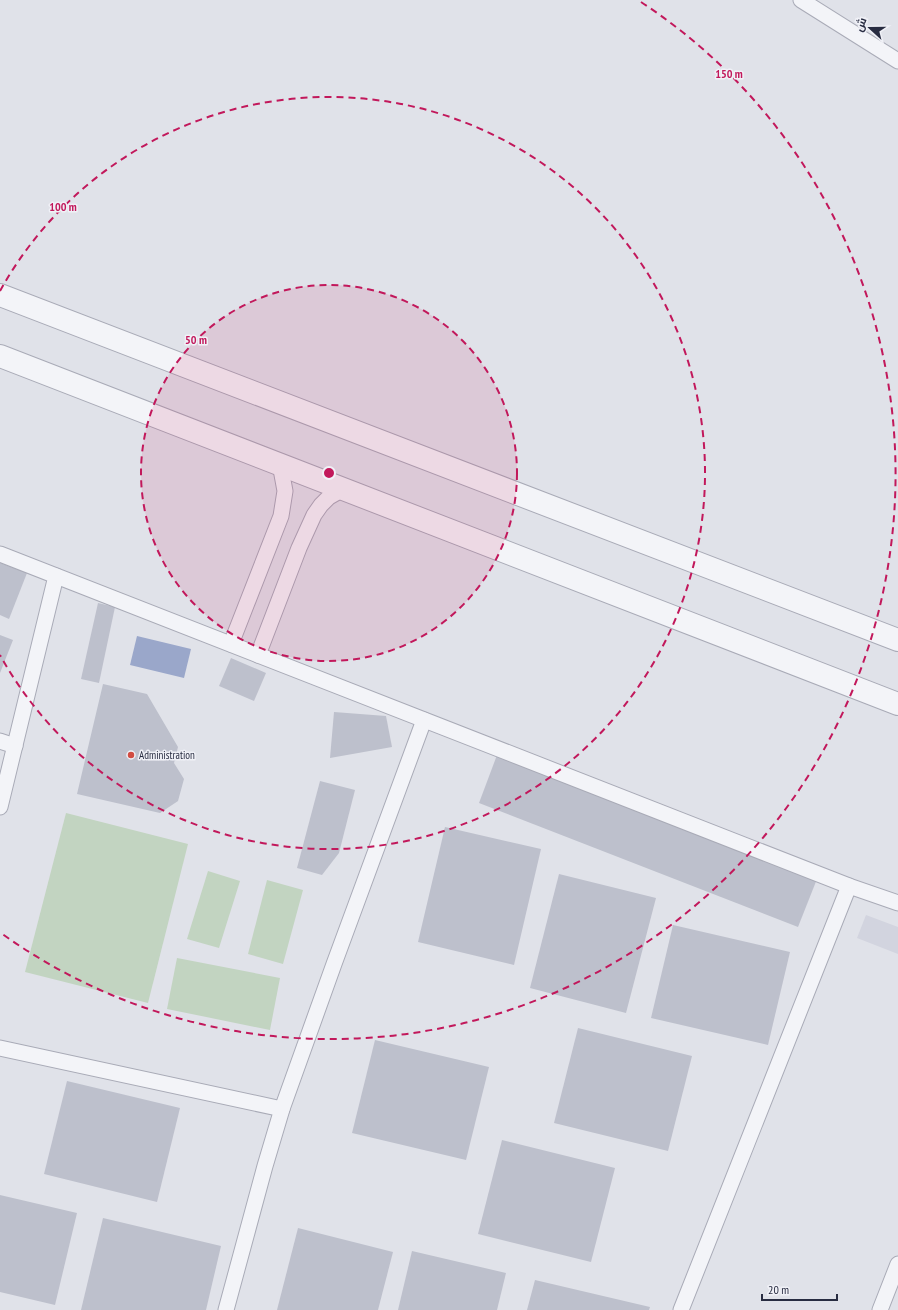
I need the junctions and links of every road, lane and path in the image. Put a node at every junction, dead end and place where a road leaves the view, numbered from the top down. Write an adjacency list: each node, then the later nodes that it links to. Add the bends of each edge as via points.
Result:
1 (801, 0): 2 (lane)
2 (898, 61)
3 (0, 294): 9 (street)
4 (0, 356): 5 (street)
5 (280, 464): 6 (street); 10 (lane, via 285,491 281,516)
6 (343, 489): 11 (lane, via 321,505 314,515); 12 (street)
7 (0, 554): 8 (lane)
8 (56, 576): 10 (lane); 15 (lane)
9 (898, 640)
10 (231, 644): 11 (lane)
11 (258, 655): 13 (lane)
12 (898, 704)
13 (424, 720): 17 (lane); 20 (lane)
14 (0, 741): 15 (lane)
15 (15, 746): 16 (lane)
16 (0, 807)
17 (849, 886): 18 (lane); 23 (lane)
18 (898, 903)
19 (0, 1048): 20 (lane)
20 (282, 1109): 22 (lane)
21 (898, 1264): 24 (lane)
22 (226, 1310)
23 (681, 1310)
24 (880, 1310)

